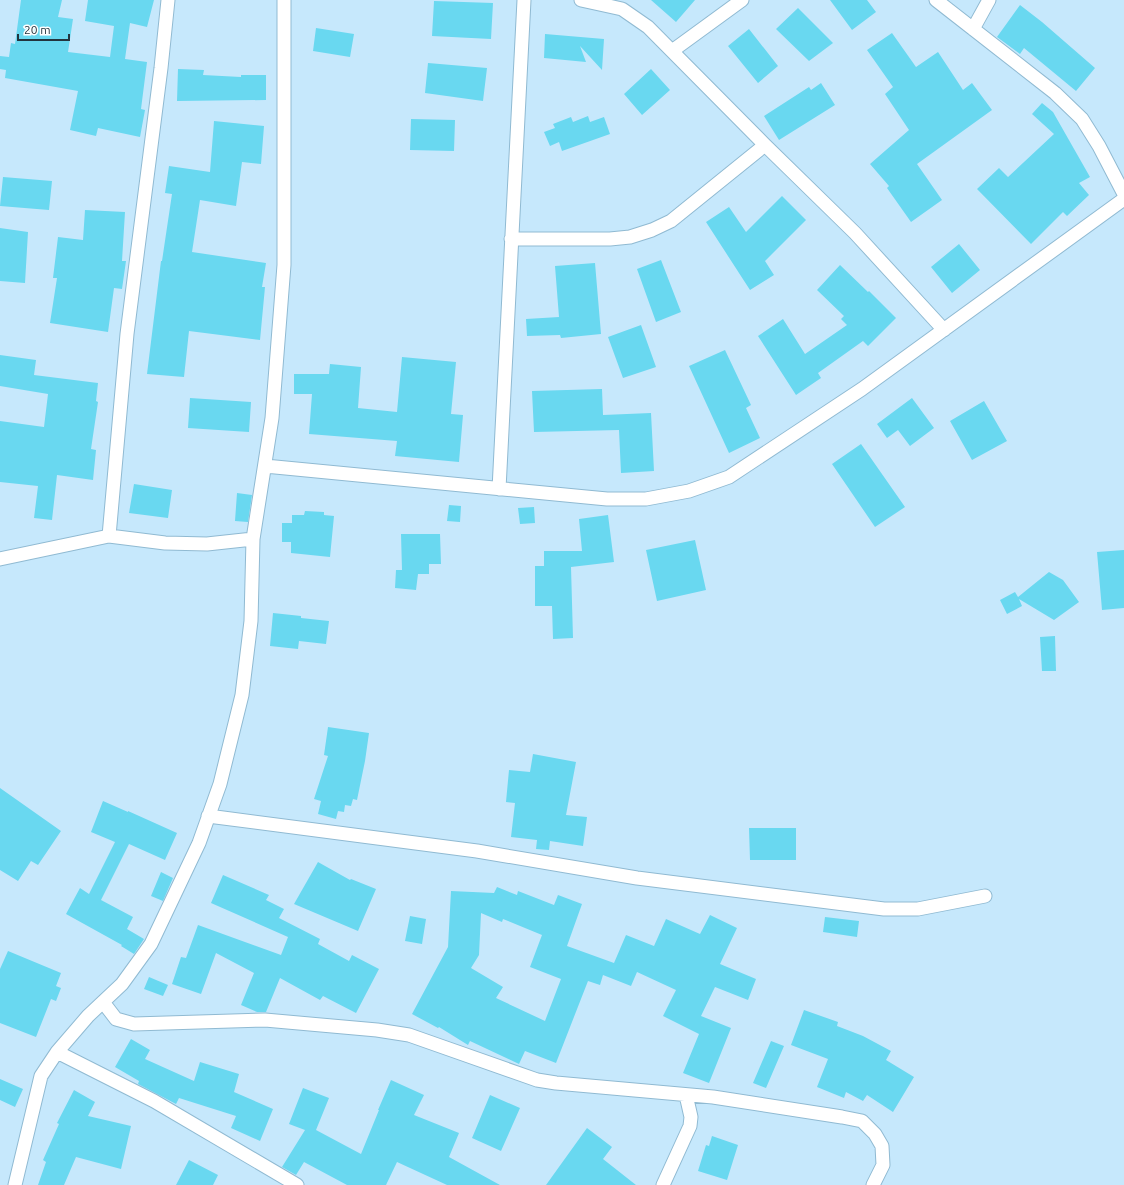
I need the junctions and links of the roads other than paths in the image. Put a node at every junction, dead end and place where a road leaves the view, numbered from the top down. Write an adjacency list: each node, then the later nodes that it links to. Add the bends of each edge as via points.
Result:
1 (168, 0): 17 (street, via 127,334)
2 (284, 0): 15 (street, via 284,265 272,418)
3 (524, 0): 13 (street)
4 (581, 0): 9 (street, via 622,9 648,27)
5 (742, 0): 9 (street)
6 (936, 0): 8 (street)
7 (989, 0): 8 (street)
8 (973, 29): 11 (street, via 1055,93 1082,119)
9 (672, 51): 10 (street)
10 (765, 145): 13 (street, via 671,222 652,230 630,237 610,239); 14 (street, via 855,233)
11 (1124, 194)
12 (1124, 199): 14 (street)
13 (511, 239): 16 (street)
14 (944, 330): 16 (street, via 862,389 729,477 689,491 646,499 607,499)
15 (265, 466): 16 (street); 18 (street)
16 (499, 489)
17 (109, 536): 18 (street, via 172,544 207,544); 19 (street)
18 (254, 539): 20 (street, via 251,621 242,695 220,784)
19 (0, 559)
20 (208, 816): 21 (street, via 477,852 637,878 884,909 918,909); 22 (street, via 199,843 151,944 122,984)
21 (985, 896)
22 (103, 1002): 23 (street); 24 (street, via 116,1019 134,1024 265,1020 377,1030 409,1035 537,1080)
23 (57, 1052): 25 (street, via 41,1076); 26 (street, via 154,1101)
24 (686, 1095): 27 (street, via 691,1117 690,1126); 28 (street, via 862,1121 876,1134 882,1146 883,1165)
25 (15, 1185)
26 (297, 1185)
27 (663, 1185)
28 (873, 1185)

